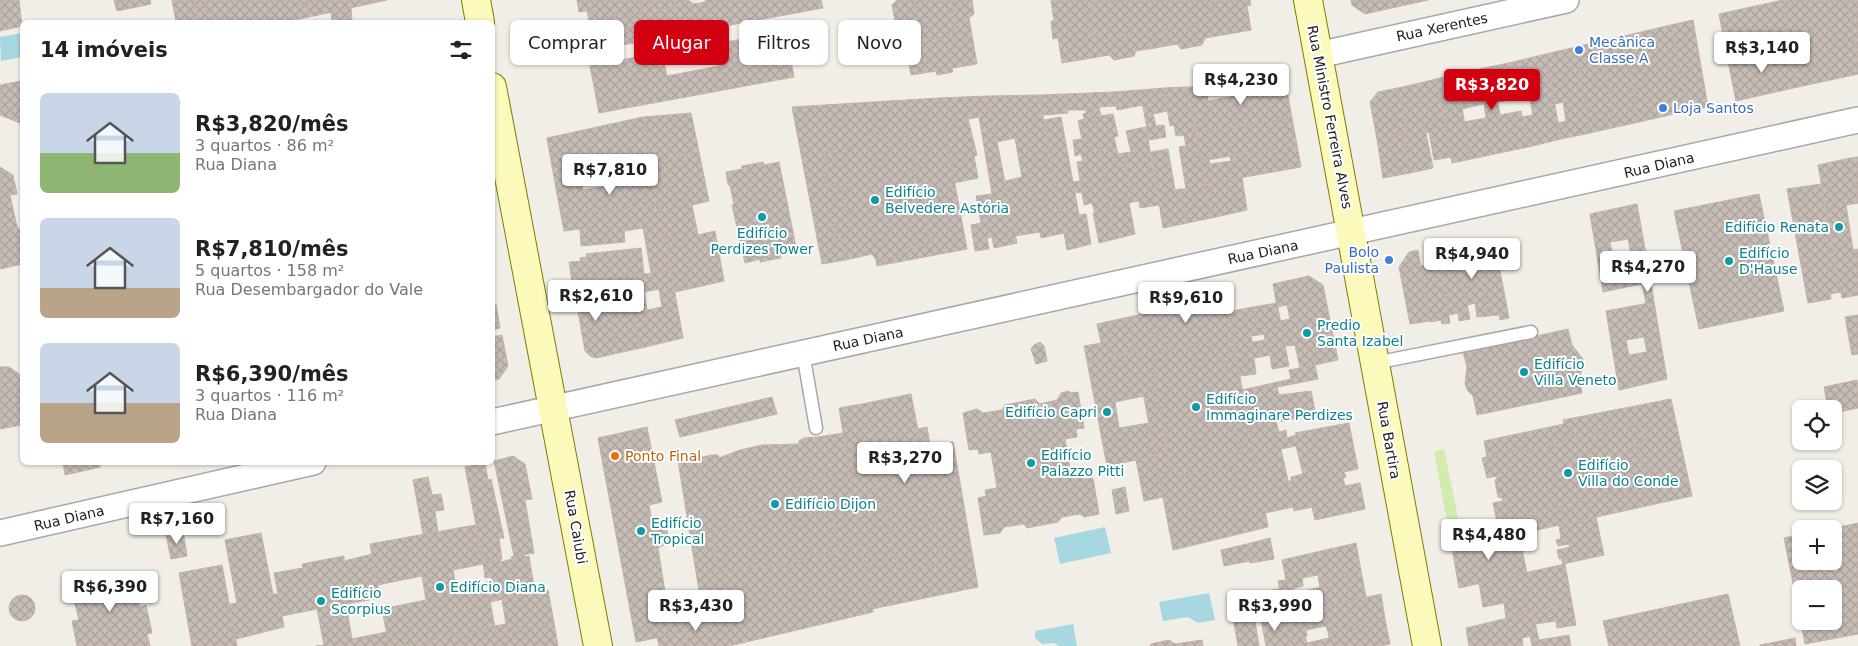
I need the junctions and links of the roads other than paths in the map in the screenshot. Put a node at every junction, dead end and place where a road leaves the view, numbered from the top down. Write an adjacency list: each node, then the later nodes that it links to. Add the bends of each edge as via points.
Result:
1 (476, 0): 4 (street)
2 (1308, 0): 5 (street, Rua Ministro Ferreira Alves)
3 (1566, 0): 5 (street, Rua Xerentes)
4 (480, 20)
5 (1318, 55): 8 (street, Rua Ministro Ferreira Alves)
6 (495, 103): 12 (street, Rua Caiubi)
7 (1858, 120): 8 (street, Rua Diana)
8 (1351, 233): 10 (street, Rua Diana); 11 (street, Rua Bartira)
9 (1531, 332): 11 (lane)
10 (803, 353): 12 (street, Rua Diana); 14 (lane)
11 (1375, 363): 18 (street, Rua Bartira)
12 (553, 408): 13 (street, Rua Diana); 17 (street, Rua Caiubi)
13 (495, 421)
14 (816, 428)
15 (300, 465): 16 (street, Rua Diana)
16 (0, 533)
17 (598, 646)
18 (1427, 646)

